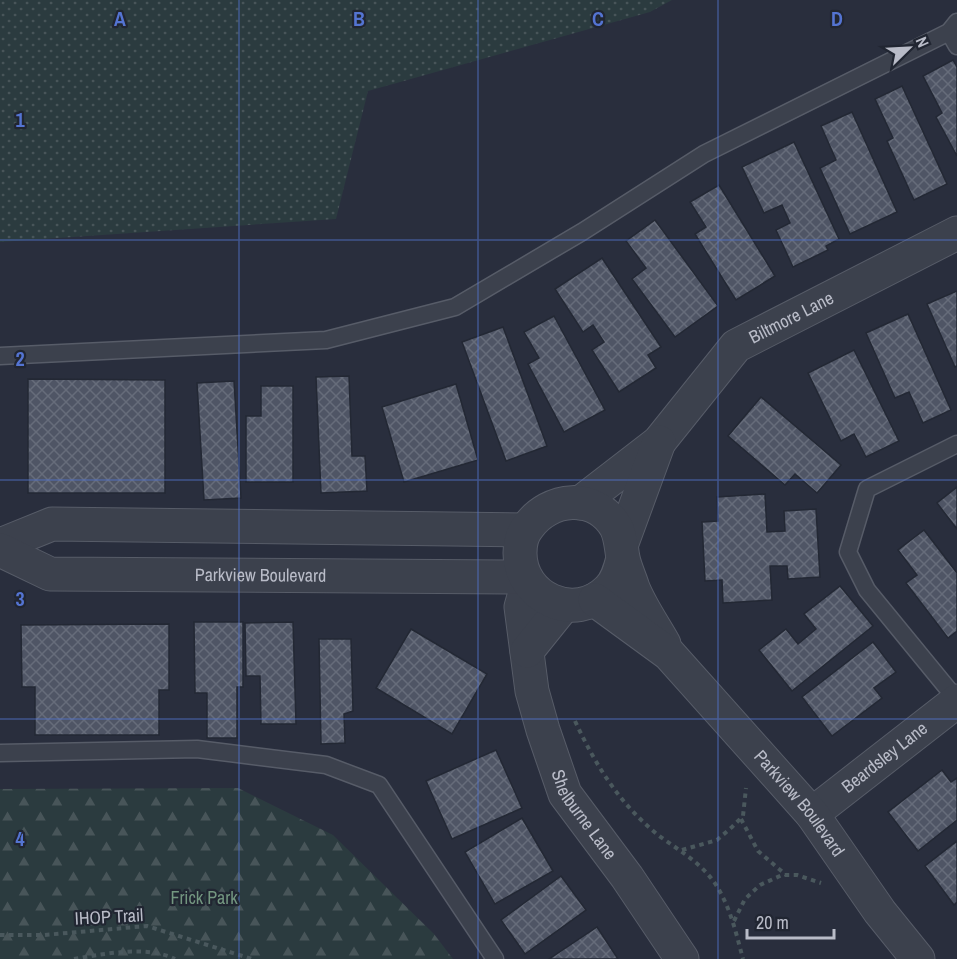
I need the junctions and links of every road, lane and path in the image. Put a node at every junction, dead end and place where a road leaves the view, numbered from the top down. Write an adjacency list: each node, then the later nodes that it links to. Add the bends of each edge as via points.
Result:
1 (954, 33): 3 (lane, via 704,154 455,307 326,340)
2 (957, 233): 4 (street, Biltmore Lane, via 736,346)
3 (0, 356)
4 (659, 442): 6 (street); 10 (street)
5 (957, 444): 15 (lane, via 867,489 848,552 867,590)
6 (580, 503): 7 (street, via 563,502 548,508); 10 (street, Parkview Boulevard, via 606,515 615,526)
7 (525, 530): 8 (street, via 52,524); 11 (street, via 520,562)
8 (0, 545)
9 (0, 550): 11 (street, Parkview Boulevard, via 50,574)
10 (622, 550): 12 (street, via 619,575 609,590); 14 (street, Parkview Boulevard, via 634,590)
11 (526, 579): 12 (street, Parkview Boulevard, via 534,591 548,600); 13 (street, Shelburne Lane, via 521,607)
12 (579, 603): 13 (street); 14 (street, Parkview Boulevard)
13 (527, 651): 30 (street, Shelburne Lane, via 532,691 565,794)
14 (669, 654): 19 (street, Parkview Boulevard)
15 (957, 700): 19 (street, Beardsley Lane)
16 (573, 715): 21 (path, via 591,756 611,787 632,812)
17 (0, 753): 29 (lane, via 197,749 326,765 379,785)
18 (746, 786): 20 (path)
19 (812, 814): 32 (street, Parkview Boulevard, via 879,912)
20 (741, 819): 21 (path, via 717,840); 22 (path, via 758,851)
21 (682, 851): 24 (path, via 715,883)
22 (786, 875): 23 (path); 24 (path, via 760,885 745,899)
23 (826, 883)
24 (733, 922): 31 (path)
25 (0, 935): 28 (path, IHOP Trail, via 147,926)
26 (74, 959): 27 (path, IHOP Trail, via 116,952 167,955)
27 (175, 959)
28 (252, 959)
29 (495, 959)
30 (682, 959)
31 (743, 959)
32 (918, 959)

